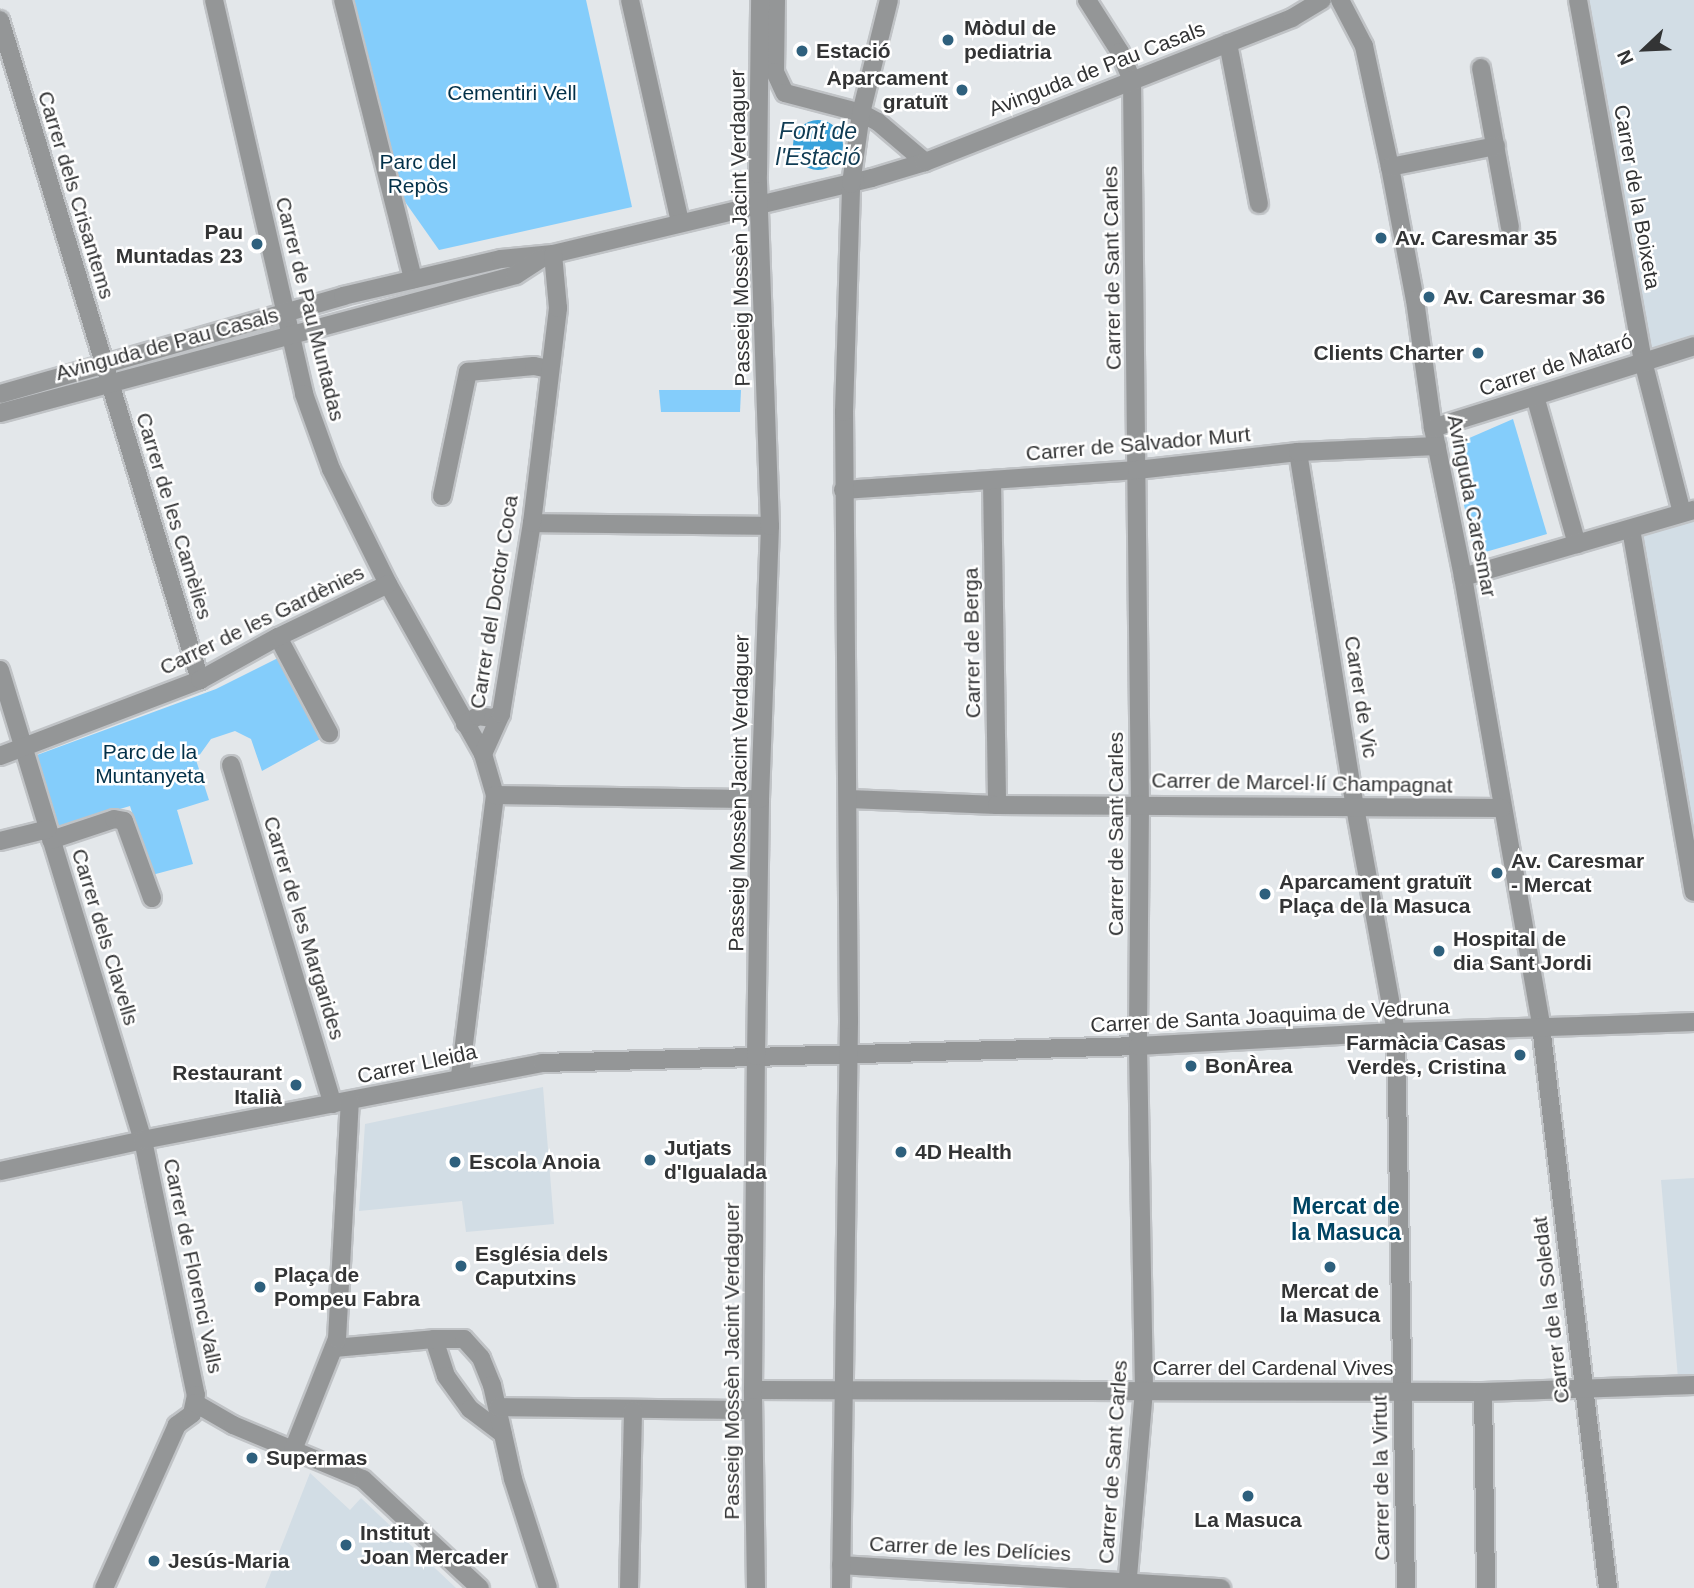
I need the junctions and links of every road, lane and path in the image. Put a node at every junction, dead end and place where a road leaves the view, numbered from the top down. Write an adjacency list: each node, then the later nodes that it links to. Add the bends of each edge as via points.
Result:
1 (214, 0): 26 (street, Carrer de Pau Muntadas)
2 (342, 0): 25 (street)
3 (631, 0): 22 (street)
4 (760, 0): 21 (street, Passeig Mossèn Jacint Verdaguer)
5 (776, 0): 15 (street, Passeig Mossèn Jacint Verdaguer, via 775,59 778,83 785,93)
6 (1087, 0): 14 (street)
7 (1322, 0): 12 (street, Avinguda de Pau Casals, via 1302,14)
8 (1340, 0): 18 (street, Avinguda Caresmar, via 1364,46)
9 (1578, 0): 29 (street, Carrer de la Boixeta)
10 (887, 1): 15 (street)
11 (0, 20): 30 (street, Carrer dels Crisantems, via 11,37)
12 (1228, 43): 14 (street, Avinguda de Pau Casals); 20 (street)
13 (1481, 68): 16 (street)
14 (1132, 80): 17 (street, Avinguda de Pau Casals); 39 (street, Carrer de Sant Carles)
15 (861, 113): 17 (street); 19 (street)
16 (1496, 146): 18 (street); 23 (street)
17 (925, 162): 19 (street, Avinguda de Pau Casals)
18 (1390, 167): 36 (street, Avinguda Caresmar)
19 (852, 184): 21 (street, Avinguda de Pau Casals); 41 (street)
20 (1259, 204)
21 (760, 205): 22 (street, Avinguda de Pau Casals); 45 (street, Passeig Mossèn Jacint Verdaguer)
22 (680, 222): 24 (street, Avinguda de Pau Casals)
23 (1510, 228)
24 (549, 255): 25 (street, Avinguda de Pau Casals, via 500,259); 27 (street, Avinguda de Pau Casals, via 516,275); 31 (street, Carrer del Doctor Coca, via 558,308)
25 (413, 279): 26 (street, Avinguda de Pau Casals)
26 (285, 311): 27 (street, Carrer de Pau Muntadas); 30 (street, Avinguda de Pau Casals)
27 (290, 334): 32 (street, Avinguda de Pau Casals); 49 (street, Carrer de Pau Muntadas, via 304,394 331,469)
28 (1694, 346): 29 (street, Carrer de Mataró)
29 (1643, 361): 34 (street, Carrer de Mataró); 43 (street, Carrer de la Boixeta)
30 (103, 365): 32 (street, Carrer de les Camèlies); 33 (street, Avinguda de Pau Casals)
31 (549, 369): 42 (street, via 534,366 468,372); 44 (street, Carrer del Doctor Coca)
32 (109, 383): 35 (street, Avinguda de Pau Casals); 52 (street, Carrer de les Camèlies)
33 (0, 394)
34 (1535, 396): 36 (street, Carrer de Mataró); 47 (street)
35 (0, 414)
36 (1433, 428): 37 (street, Avinguda Caresmar)
37 (1437, 446): 38 (street, Carrer de Salvador Murt); 48 (street, Avinguda Caresmar)
38 (1298, 452): 39 (street, Carrer de Salvador Murt); 65 (street, Carrer de Vic)
39 (1137, 470): 40 (street, Carrer de Salvador Murt); 63 (street, Carrer de Sant Carles)
40 (992, 480): 41 (street, Carrer de Salvador Murt); 64 (street, Carrer de Berga)
41 (843, 490): 62 (street)
42 (442, 496)
43 (1688, 512): 46 (street)
44 (532, 523): 45 (street); 53 (street, Carrer del Doctor Coca)
45 (770, 526): 61 (street, Passeig Mossèn Jacint Verdaguer)
46 (1631, 529): 47 (street); 67 (street)
47 (1577, 544): 48 (street)
48 (1463, 577): 66 (street, Avinguda Caresmar)
49 (388, 584): 50 (street, Carrer de les Gardènies); 54 (street, Carrer de Pau Muntadas)
50 (278, 637): 52 (street, Carrer de les Gardènies); 55 (street)
51 (0, 670): 56 (street, Carrer dels Clavells)
52 (200, 680): 56 (street, Carrer de les Gardènies)
53 (501, 714): 54 (street, via 478,716); 57 (street, Carrer del Doctor Coca)
54 (464, 724): 57 (street, Carrer de Pau Muntadas)
55 (329, 733)
56 (23, 748): 58 (street, Carrer de les Gardènies); 68 (street, Carrer dels Clavells)
57 (483, 754): 60 (street)
58 (0, 756)
59 (231, 765): 79 (street, Carrer de les Margarides)
60 (495, 795): 61 (street); 78 (street)
61 (760, 799): 77 (street, Passeig Mossèn Jacint Verdaguer)
62 (849, 799): 64 (street, Carrer de Marcel·lí Champagnat); 76 (street)
63 (1140, 804): 64 (street, Carrer de Marcel·lí Champagnat); 65 (street, Carrer de Marcel·lí Champagnat); 75 (street, Carrer de Sant Carles)
64 (997, 805)
65 (1355, 807): 66 (street, Carrer de Marcel·lí Champagnat); 74 (street, Carrer de Vic)
66 (1502, 808): 73 (street, Avinguda Caresmar)
67 (1688, 830): 70 (street)
68 (50, 834): 69 (street); 71 (street, via 114,819 124,821); 80 (street, Carrer dels Clavells)
69 (0, 841)
70 (1694, 892)
71 (152, 898)
72 (1694, 1022): 73 (street, Carrer de Santa Joaquima de Vedruna)
73 (1541, 1026): 74 (street, Carrer de Santa Joaquima de Vedruna); 88 (street, Carrer de la Soledat)
74 (1396, 1032): 75 (street, Carrer de Santa Joaquima de Vedruna); 89 (street, Carrer de la Virtut)
75 (1138, 1046): 76 (street, Carrer de Santa Joaquima de Vedruna); 87 (street, Carrer de Sant Carles)
76 (849, 1052): 77 (street, Carrer Lleida); 85 (street)
77 (756, 1056): 78 (street, Carrer Lleida, via 542,1063); 86 (street, Passeig Mossèn Jacint Verdaguer)
78 (460, 1077): 79 (street, Carrer Lleida)
79 (342, 1102): 80 (street, Carrer Lleida); 83 (street, Carrer de les Margarides)
80 (143, 1140): 81 (street, Carrer Lleida); 91 (street, Carrer de Florenci Valls)
81 (0, 1171)
82 (434, 1339): 83 (street); 92 (street, via 464,1339 481,1358); 95 (street, via 446,1376 470,1409)
83 (334, 1348): 96 (street, Carrer de les Margarides)
84 (1694, 1385): 88 (street, Carrer del Cardenal Vives)
85 (842, 1389): 86 (street, Carrer del Cardenal Vives); 87 (street, Carrer del Cardenal Vives); 97 (street)
86 (752, 1390): 94 (street, Passeig Mossèn Jacint Verdaguer)
87 (1144, 1390): 89 (street, Carrer del Cardenal Vives); 98 (street, Carrer de Sant Carles)
88 (1583, 1390): 90 (street, Carrer del Cardenal Vives); 108 (street, Carrer de la Soledat)
89 (1402, 1392): 90 (street, Carrer del Cardenal Vives); 106 (street, Carrer de la Virtut)
90 (1483, 1392): 107 (street)
91 (195, 1404): 96 (street); 99 (street, Carrer de Florenci Valls, via 192,1414 177,1425)
92 (498, 1407): 93 (street); 95 (street)
93 (633, 1410): 94 (street); 102 (street)
94 (753, 1410): 103 (street, Passeig Mossèn Jacint Verdaguer)
95 (503, 1434): 101 (street)
96 (293, 1450): 100 (street, via 363,1479)
97 (841, 1565): 98 (street, Carrer de les Delícies); 104 (street)
98 (1128, 1584): 105 (street, Carrer de les Delícies)
99 (104, 1588)
100 (480, 1588)
101 (548, 1588)
102 (629, 1588)
103 (756, 1588)
104 (841, 1588)
105 (1221, 1588)
106 (1406, 1588)
107 (1486, 1588)
108 (1608, 1588)

